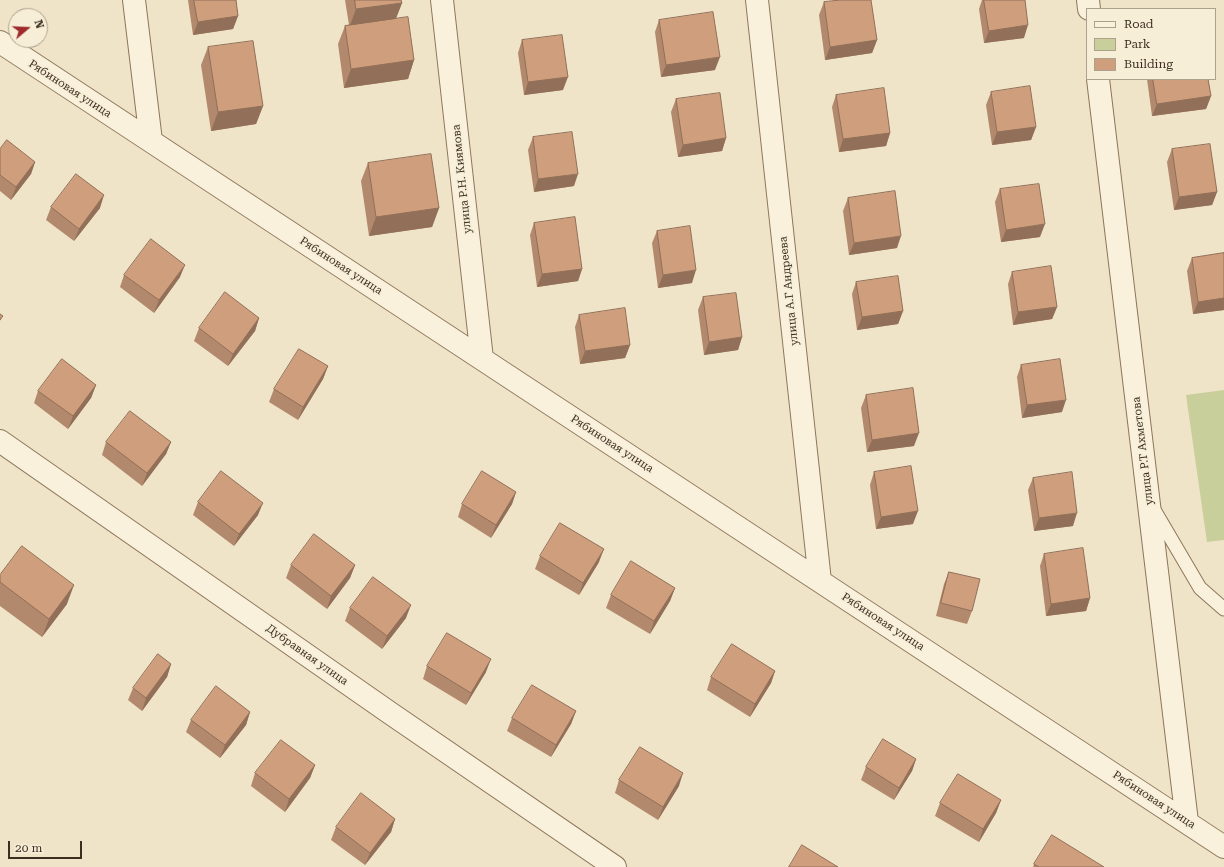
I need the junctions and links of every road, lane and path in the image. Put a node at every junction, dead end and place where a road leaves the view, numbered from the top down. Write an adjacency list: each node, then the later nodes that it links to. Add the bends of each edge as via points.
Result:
1 (134, 0): 6 (street)
2 (442, 0): 7 (street, улица Р.Н. Киямова)
3 (757, 0): 10 (street, улица А.Г Андреева)
4 (0, 42): 6 (street, Рябиновая улица)
5 (1098, 80): 9 (street, улица Р.Т Ахметова)
6 (151, 141): 7 (street, Рябиновая улица)
7 (482, 359): 10 (street, Рябиновая улица)
8 (0, 441): 14 (street, Дубравная улица)
9 (1148, 500): 11 (lane, via 1200,588); 12 (street, улица Р.Т Ахметова)
10 (820, 581): 12 (street, Рябиновая улица)
11 (1224, 608)
12 (1187, 822): 13 (street, Рябиновая улица)
13 (1224, 846)
14 (615, 867)

